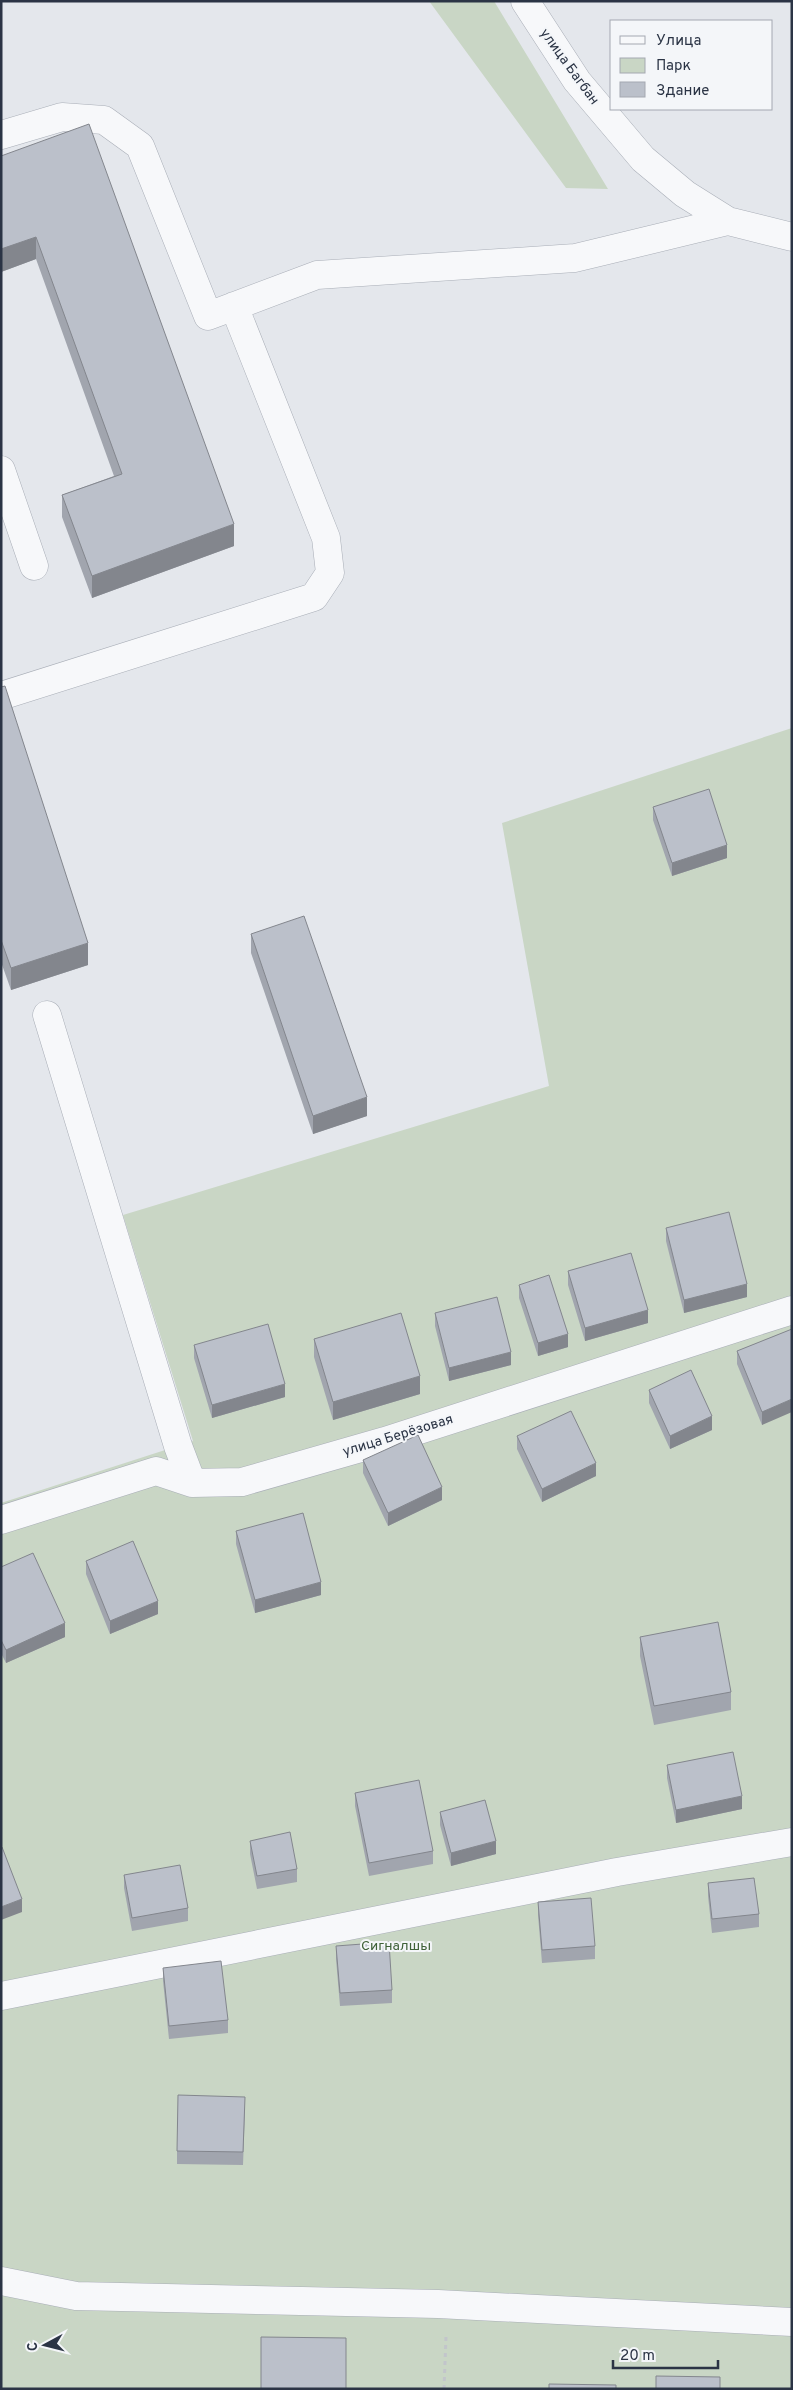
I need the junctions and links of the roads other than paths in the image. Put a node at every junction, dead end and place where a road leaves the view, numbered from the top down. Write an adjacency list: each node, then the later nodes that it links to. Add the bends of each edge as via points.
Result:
1 (525, 1): 3 (street, улица Багбан, via 577,81 642,159 685,194)
2 (1, 135): 5 (street, via 62,117 104,120 140,146 208,316)
3 (728, 221): 4 (street, улица Багбан); 5 (street, via 575,258 317,275)
4 (792, 237)
5 (234, 306): 8 (street, via 326,538 330,573 314,597)
6 (1, 470): 7 (street)
7 (34, 566)
8 (1, 696)
9 (47, 1015): 11 (street)
10 (792, 1310): 11 (street, улица Берёзовая, via 385,1441 242,1482)
11 (192, 1483): 12 (street, улица Берёзовая, via 156,1471)
12 (1, 1520)
13 (792, 1842): 14 (street, via 617,1872)
14 (1, 1996)
15 (1, 2281): 16 (street, via 76,2296 447,2304)
16 (792, 2322)

